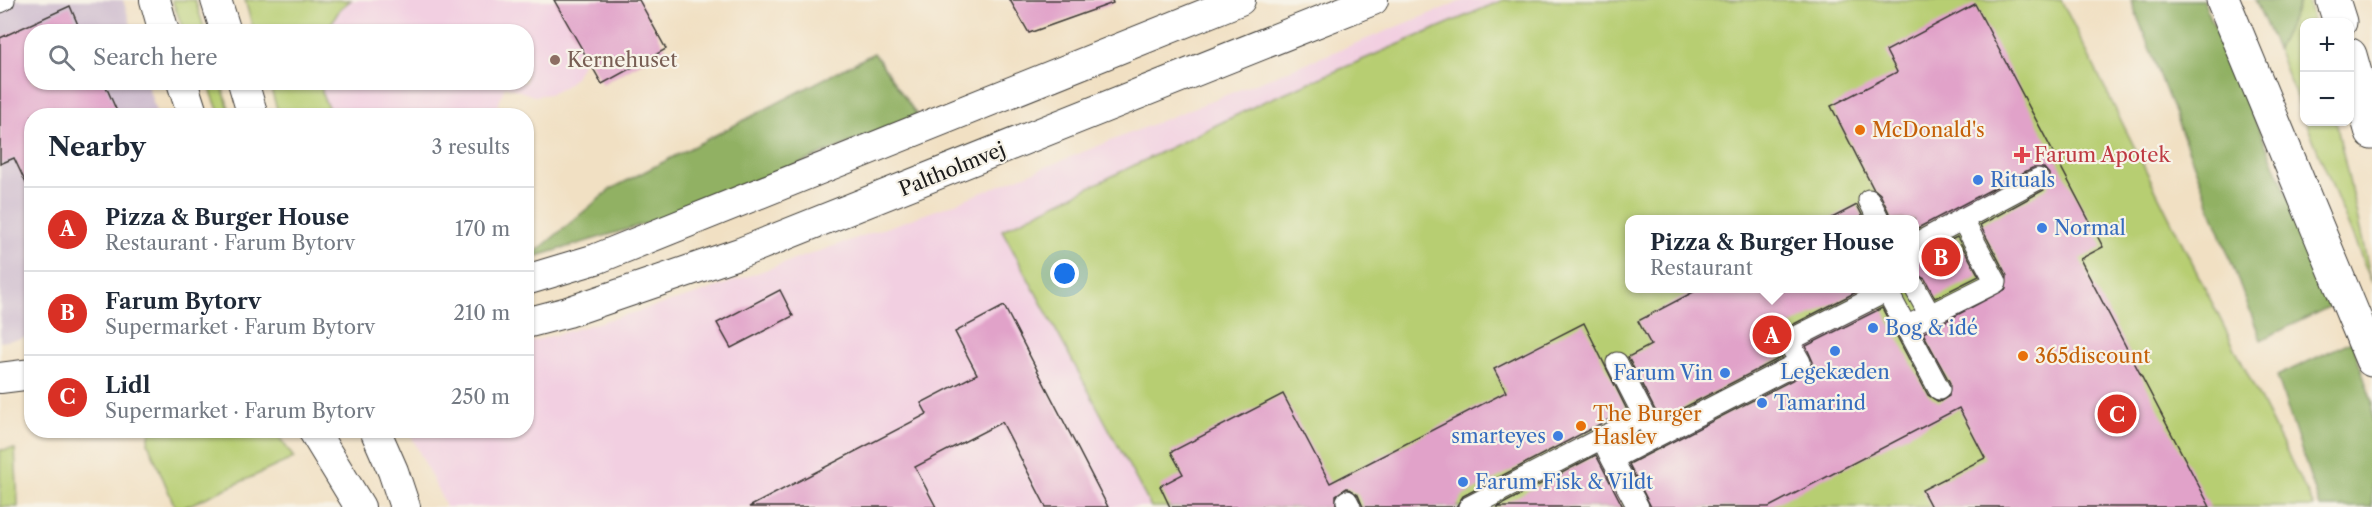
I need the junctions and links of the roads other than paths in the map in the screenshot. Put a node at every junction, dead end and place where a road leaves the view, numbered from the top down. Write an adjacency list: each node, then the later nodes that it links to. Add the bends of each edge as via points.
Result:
1 (4, 0): 8 (street)
2 (155, 0): 10 (street)
3 (216, 0): 11 (street)
4 (1240, 0): 23 (street, via 693,221 596,259)
5 (1373, 0): 28 (street, Paltholmvej, via 740,253)
6 (2223, 0): 30 (highway)
7 (2333, 0): 9 (highway)
8 (0, 2)
9 (2339, 18)
10 (162, 24)
11 (224, 24)
12 (2354, 72): 17 (highway)
13 (185, 90): 15 (street)
14 (245, 90): 16 (street)
15 (191, 108)
16 (251, 108)
17 (2372, 133)
18 (2038, 179): 21 (street)
19 (1869, 200): 20 (street)
20 (1877, 215)
21 (1962, 219): 22 (street); 27 (street, via 1996,282)
22 (1919, 242)
23 (534, 278)
24 (1884, 293): 38 (street, via 1788,341 1800,362)
25 (1891, 293): 29 (street)
26 (1918, 293): 27 (street)
27 (1930, 315): 29 (street)
28 (534, 321)
29 (1906, 327): 36 (street)
30 (2372, 360)
31 (1617, 363): 37 (street)
32 (24, 375): 33 (street)
33 (0, 378)
34 (0, 386): 35 (street)
35 (24, 386)
36 (1939, 389)
37 (1644, 416): 38 (street); 41 (street)
38 (1655, 437): 42 (street)
39 (318, 438): 44 (street)
40 (379, 438): 45 (street)
41 (1602, 438): 42 (street); 43 (street)
42 (1612, 459): 46 (street)
43 (1480, 504)
44 (360, 507)
45 (405, 507)
46 (1638, 507)

